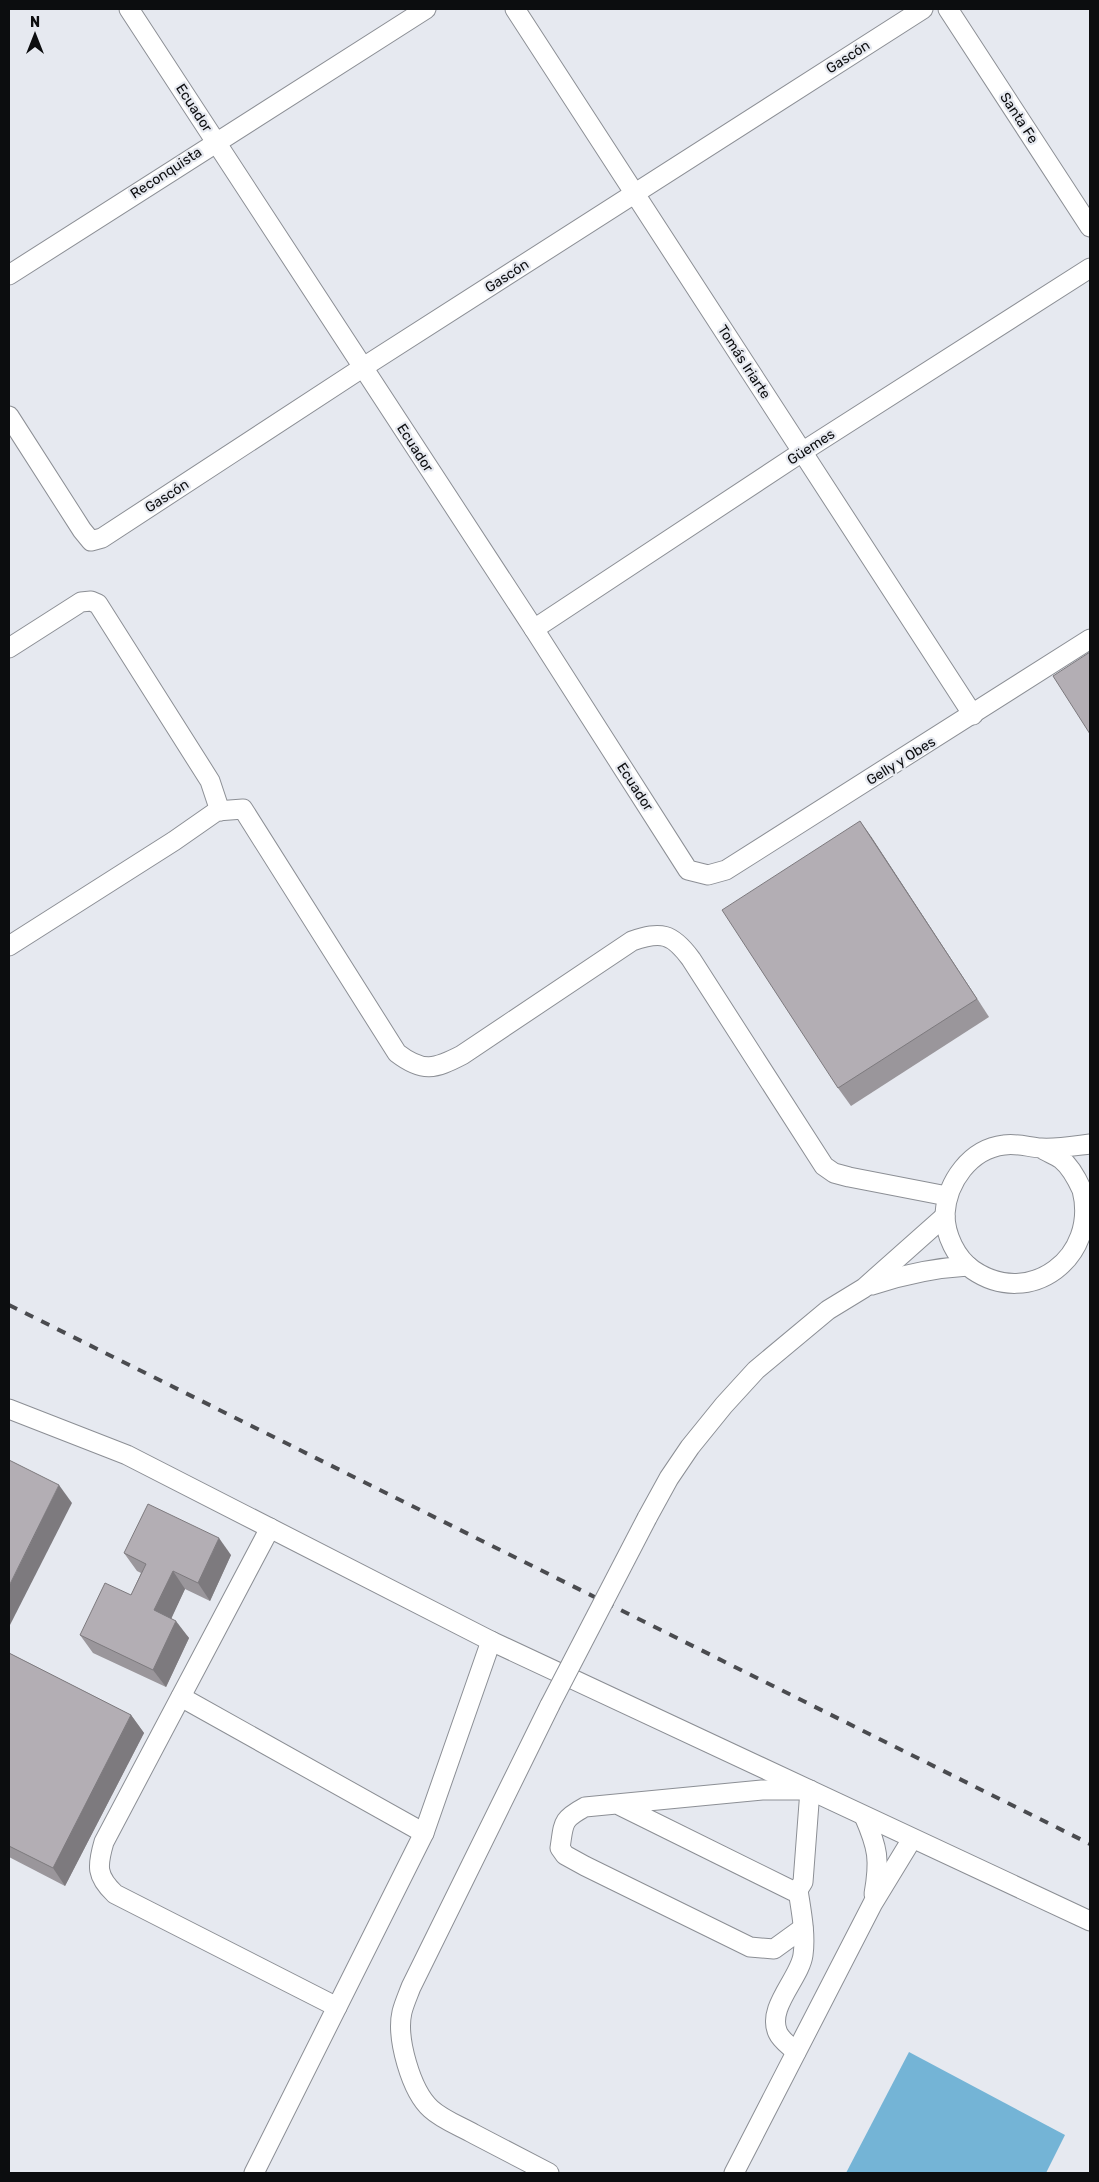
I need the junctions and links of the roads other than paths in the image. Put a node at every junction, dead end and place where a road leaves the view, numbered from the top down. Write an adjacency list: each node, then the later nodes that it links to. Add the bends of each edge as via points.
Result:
1 (129, 9): 6 (street, Ecuador)
2 (426, 9): 6 (street, Reconquista)
3 (515, 9): 7 (street, Tomás Iriarte)
4 (923, 9): 7 (street, Gascón)
5 (948, 9): 8 (street, Santa Fe)
6 (216, 142): 10 (street, Reconquista); 11 (street, Ecuador)
7 (636, 193): 11 (street, Gascón); 13 (street, Tomás Iriarte)
8 (1090, 227)
9 (1090, 268): 13 (street, Güemes)
10 (9, 275)
11 (362, 368): 12 (street, Gascón, via 102,538 91,541); 14 (street, Ecuador)
12 (9, 416)
13 (802, 452): 14 (street, Güemes); 17 (street, Tomás Iriarte)
14 (534, 629): 19 (street, Ecuador, via 688,870)
15 (1090, 640): 17 (street, Gelly y Obes)
16 (9, 648): 18 (street, via 81,602 98,604 210,781)
17 (973, 715): 19 (street, Gelly y Obes, via 726,870)
18 (220, 811): 20 (street); 23 (street, via 243,809 397,1053 412,1064 428,1067 444,1064 632,942 652,935 668,937 691,959 824,1166 834,1173 850,1177)
19 (708, 875)
20 (9, 946)
21 (1090, 1144): 22 (street)
22 (1041, 1148): 23 (street, via 1022,1144 1002,1145 983,1151 967,1163); 24 (street, via 1062,1160)
23 (947, 1196): 25 (street)
24 (1088, 1197): 26 (street, via 1084,1235 1077,1251 1066,1265 1051,1275 1017,1285 1000,1283)
25 (945, 1216): 26 (street, via 956,1252); 27 (street)
26 (968, 1266): 27 (street, via 936,1268)
27 (864, 1288): 44 (street, bridge, via 828,1310 750,1377 690,1447 669,1478 550,1705 411,1987 402,2013 401,2029 404,2051 418,2093 430,2108 449,2121)
28 (9, 1409): 29 (street, via 127,1454)
29 (270, 1528): 30 (street); 31 (street)
30 (491, 1641): 32 (street); 35 (street)
31 (181, 1697): 35 (street); 41 (street, via 104,1842 99,1860 102,1879 115,1894)
32 (810, 1790): 33 (street, via 762,1790); 34 (street); 37 (street, via 803,1882)
33 (619, 1804): 37 (street, via 788,1889); 40 (street, via 585,1807 569,1816 560,1848 565,1855 750,1947 774,1949)
34 (864, 1816): 36 (street); 38 (street, via 878,1854)
35 (424, 1833): 41 (street)
36 (912, 1839): 38 (street); 39 (street)
37 (798, 1890): 40 (street)
38 (873, 1903): 42 (street)
39 (1090, 1921)
40 (803, 1928): 42 (street, via 803,1956 778,2008 776,2021 778,2033)
41 (337, 2007): 43 (street)
42 (796, 2052): 45 (street)
43 (254, 2173)
44 (549, 2173)
45 (734, 2173)

